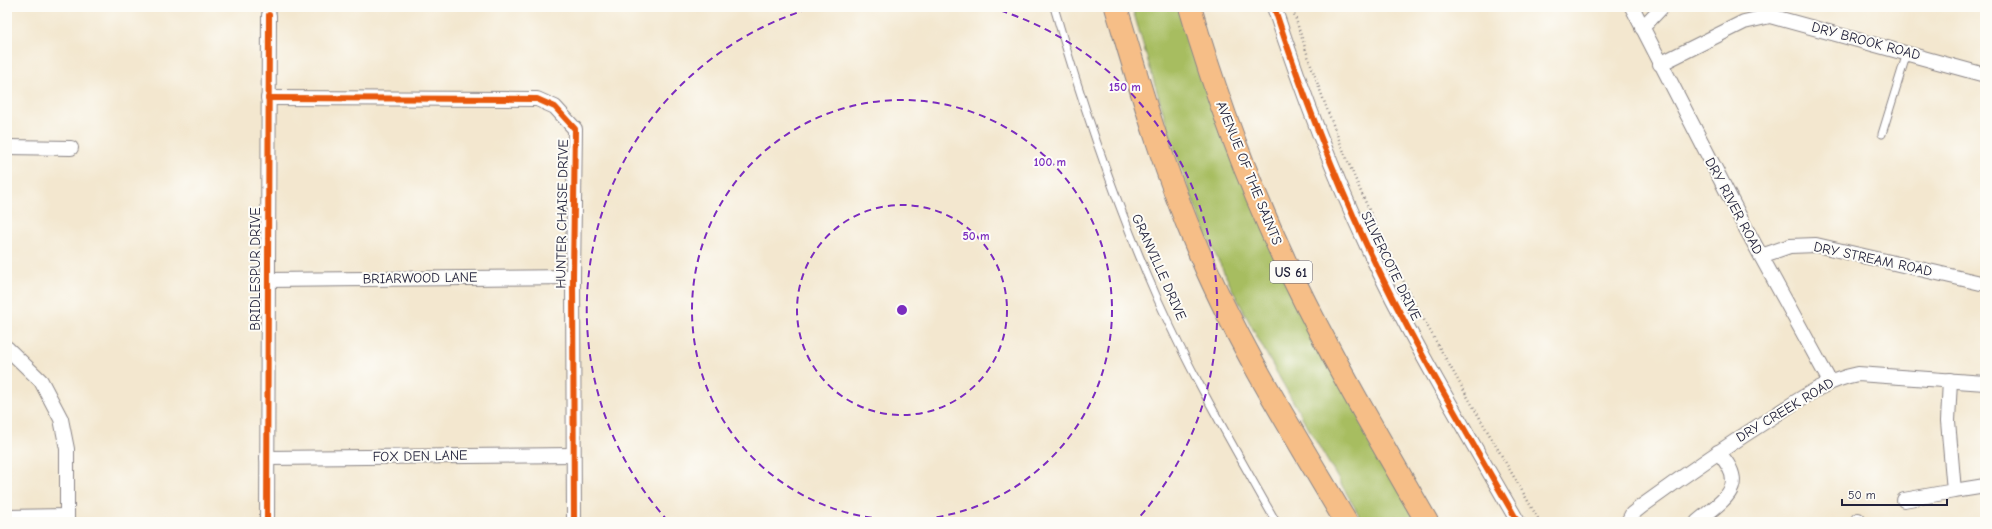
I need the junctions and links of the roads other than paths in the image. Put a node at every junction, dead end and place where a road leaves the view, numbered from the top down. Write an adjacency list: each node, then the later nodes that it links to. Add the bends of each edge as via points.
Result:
1 (1054, 7): 34 (lane, GRANVILLE DRIVE, via 1095,141 1124,219 1159,301 1219,420)
2 (1116, 7): 35 (highway, via 1170,178 1201,259 1242,341)
3 (1190, 7): 36 (highway, AVENUE OF THE SAINTS / US 61, via 1232,136 1293,278 1331,353)
4 (1274, 7): 37 (street, SILVERCOTE DRIVE, via 1336,179 1367,248 1446,397)
5 (1632, 7): 8 (street, DRY RIVER ROAD)
6 (1662, 7): 8 (street)
7 (269, 15): 12 (street, BRIDLESPUR DRIVE)
8 (1642, 28): 10 (street, DRY RIVER ROAD)
9 (1907, 53): 10 (street, DRY BROOK ROAD, via 1770,16 1744,22); 11 (street, DRY BROOK ROAD); 13 (lane)
10 (1660, 64): 16 (street, DRY RIVER ROAD)
11 (1985, 74)
12 (268, 98): 17 (street, HUNTER CHAISE DRIVE, via 537,99 555,107 575,129); 18 (street, BRIDLESPUR DRIVE)
13 (1882, 134)
14 (7, 147): 15 (street)
15 (71, 148)
16 (1761, 256): 19 (street, DRY STREAM ROAD, via 1790,246 1816,245); 22 (street, DRY RIVER ROAD)
17 (573, 277): 18 (street, BRIARWOOD LANE); 25 (street, HUNTER CHAISE DRIVE)
18 (267, 280): 26 (street, BRIDLESPUR DRIVE)
19 (1985, 284)
20 (7, 348): 31 (street, via 41,381 61,420 66,450)
21 (1950, 380): 22 (street, DRY CREEK ROAD, via 1858,374); 23 (street, DRY CREEK ROAD); 28 (street, via 1948,421)
22 (1830, 382): 24 (street, DRY CREEK ROAD)
23 (1985, 383)
24 (1718, 452): 38 (street, DRY CREEK ROAD, via 1632,514); 39 (street, via 1733,472 1734,483 1730,493)
25 (573, 455): 26 (street, FOX DEN LANE); 33 (street, HUNTER CHAISE DRIVE)
26 (267, 458): 32 (street, BRIDLESPUR DRIVE)
27 (1985, 486): 28 (street)
28 (1954, 491): 29 (street)
29 (1904, 500)
30 (7, 517): 31 (street)
31 (67, 519)
32 (267, 522)
33 (574, 522)
34 (1276, 522)
35 (1346, 522)
36 (1427, 522)
37 (1518, 522)
38 (1628, 522)
39 (1698, 522)

